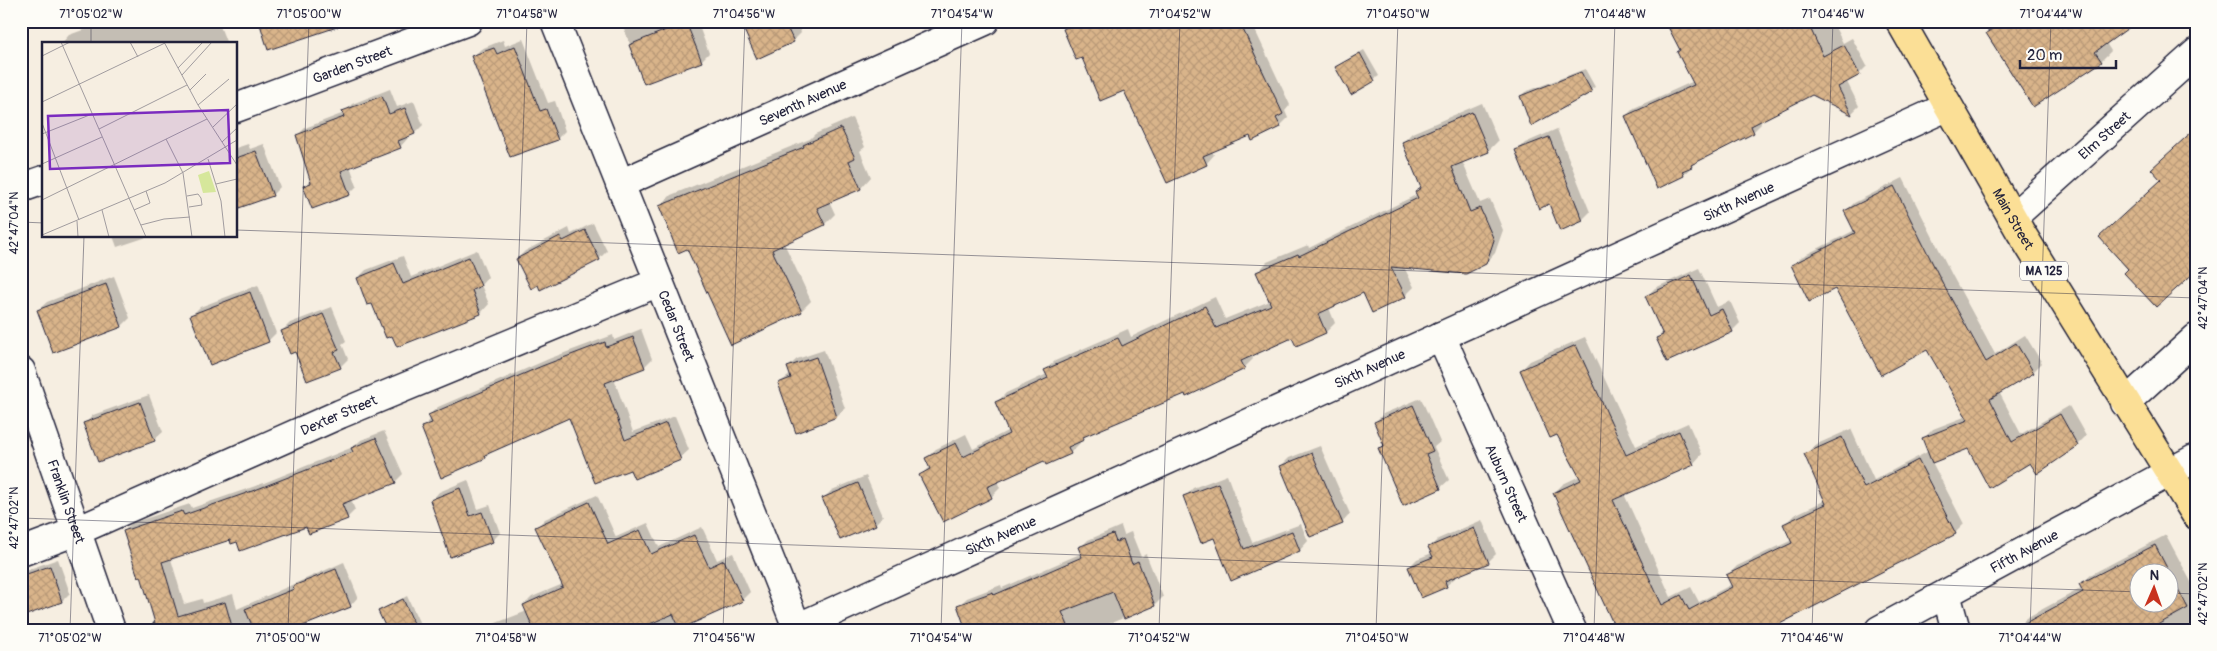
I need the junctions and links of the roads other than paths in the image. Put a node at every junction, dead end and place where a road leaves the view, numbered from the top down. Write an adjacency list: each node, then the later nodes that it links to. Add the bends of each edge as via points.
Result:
1 (468, 21): 6 (street, Garden Street)
2 (555, 21): 9 (street, Cedar Street)
3 (985, 21): 9 (street, Seventh Avenue)
4 (1900, 21): 7 (main road, Main Street / MA 125)
5 (2196, 54): 11 (street, Elm Street)
6 (238, 107)
7 (1948, 107): 11 (main road, Main Street / MA 125); 13 (street, Sixth Avenue)
8 (42, 181): 10 (street)
9 (620, 184): 12 (street, Cedar Street)
10 (21, 188)
11 (2012, 218): 16 (main road, Main Street / MA 125)
12 (659, 282): 20 (street, Dexter Street, via 340,414); 23 (street, Cedar Street)
13 (1441, 336): 23 (street, Sixth Avenue); 25 (street, Auburn Street)
14 (2196, 338): 16 (street)
15 (21, 371): 20 (street, Franklin Street)
16 (2125, 402): 18 (main road, Main Street / MA 125)
17 (2196, 458): 18 (street, Fifth Avenue)
18 (2170, 474): 19 (main road, Main Street / MA 125); 22 (street, Fifth Avenue)
19 (2196, 515)
20 (77, 531): 21 (street, Dexter Street); 24 (street, Franklin Street)
21 (21, 552)
22 (1946, 594): 26 (street, Fifth Avenue); 27 (street)
23 (795, 629)
24 (111, 630)
25 (1572, 630)
26 (1879, 630)
27 (1956, 630)

